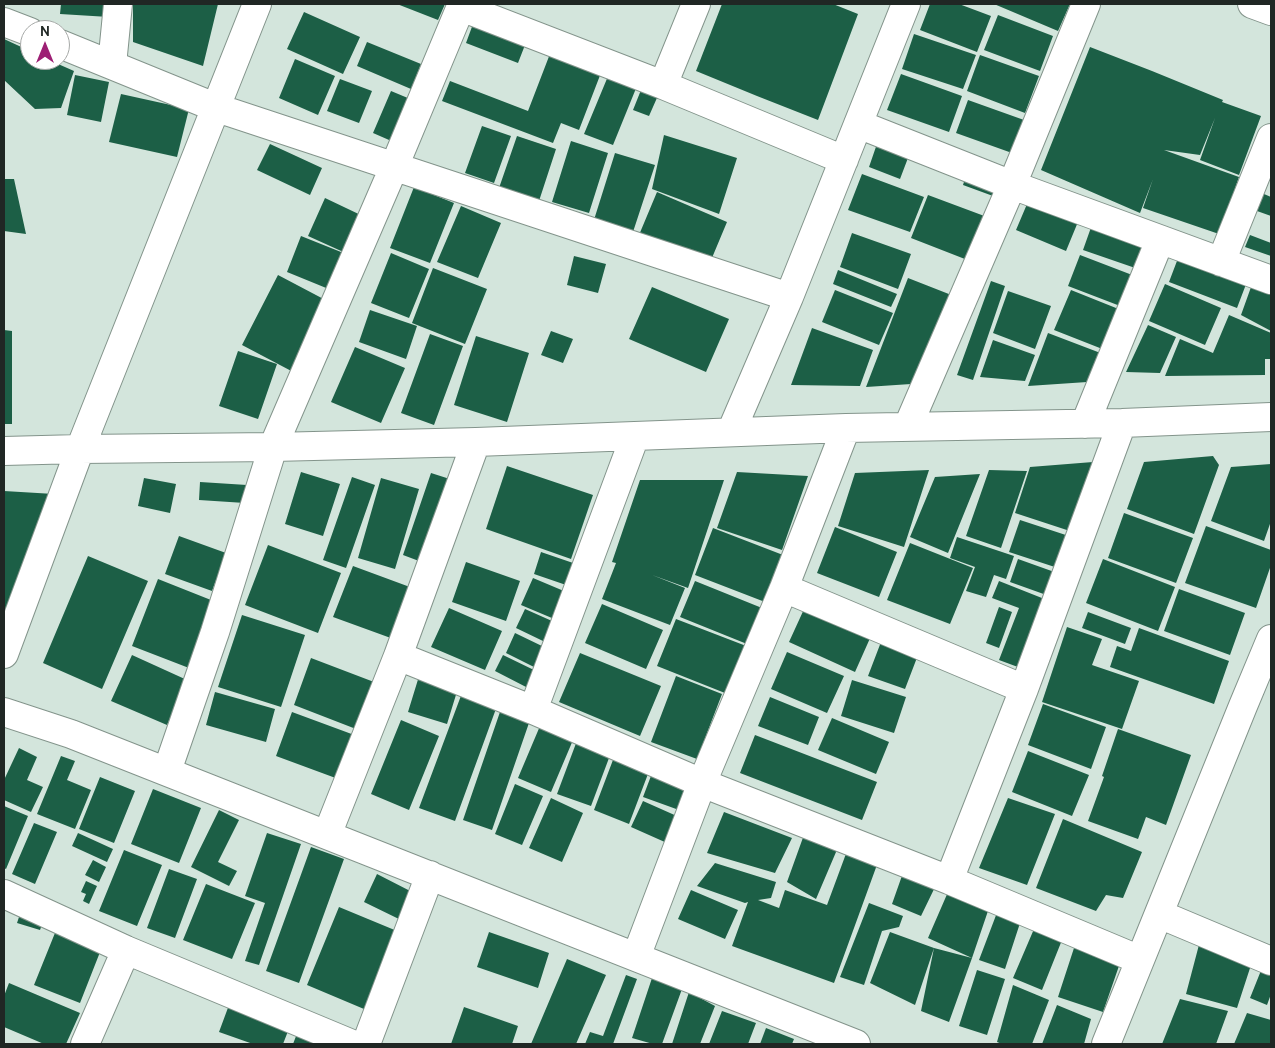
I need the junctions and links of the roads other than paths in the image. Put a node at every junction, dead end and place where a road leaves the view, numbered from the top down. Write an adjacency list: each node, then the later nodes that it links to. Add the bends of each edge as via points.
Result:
1 (118, 4): 12 (street)
2 (257, 4): 14 (street)
3 (696, 4): 13 (street)
4 (906, 4): 15 (street)
5 (1086, 4): 19 (street)
6 (1252, 4): 8 (street)
7 (461, 5): 13 (street); 18 (street)
8 (1271, 11)
9 (4, 22): 10 (street)
10 (20, 28)
11 (70, 48): 12 (street)
12 (112, 65): 14 (street)
13 (664, 85): 17 (street)
14 (217, 108): 18 (street); 33 (street)
15 (858, 124): 17 (street); 19 (street)
16 (1271, 138): 21 (street)
17 (844, 160): 23 (street)
18 (394, 167): 23 (street); 32 (street)
19 (1012, 185): 20 (street); 27 (street)
20 (1160, 240): 21 (street); 26 (street)
21 (1221, 262): 22 (street)
22 (1271, 280)
23 (789, 297): 29 (street)
24 (1271, 417): 25 (street)
25 (1122, 423): 26 (street); 39 (street)
26 (1084, 424): 27 (street)
27 (908, 426): 28 (street)
28 (846, 428): 29 (street); 35 (street)
29 (731, 432): 30 (street)
30 (636, 436): 31 (street); 40 (street)
31 (476, 442): 32 (street); 38 (street)
32 (273, 447): 33 (street); 42 (street)
33 (80, 449): 34 (street); 37 (street)
34 (4, 451)
35 (784, 588): 39 (street); 43 (street)
36 (1271, 639): 48 (street)
37 (4, 654)
38 (398, 656): 40 (street); 44 (street)
39 (1024, 688): 46 (street)
40 (533, 710): 43 (street)
41 (4, 712): 42 (street)
42 (167, 771): 44 (street)
43 (702, 783): 46 (street); 50 (street)
44 (327, 835): 45 (street)
45 (430, 875): 50 (street); 55 (street)
46 (948, 880): 51 (street)
47 (4, 894): 49 (street)
48 (1159, 914): 51 (street); 52 (street)
49 (126, 950): 53 (street); 54 (street)
50 (636, 957): 56 (street)
51 (1140, 960): 57 (street)
52 (1271, 961)
53 (85, 1044)
54 (352, 1044)
55 (366, 1044)
56 (856, 1044)
57 (1106, 1044)

